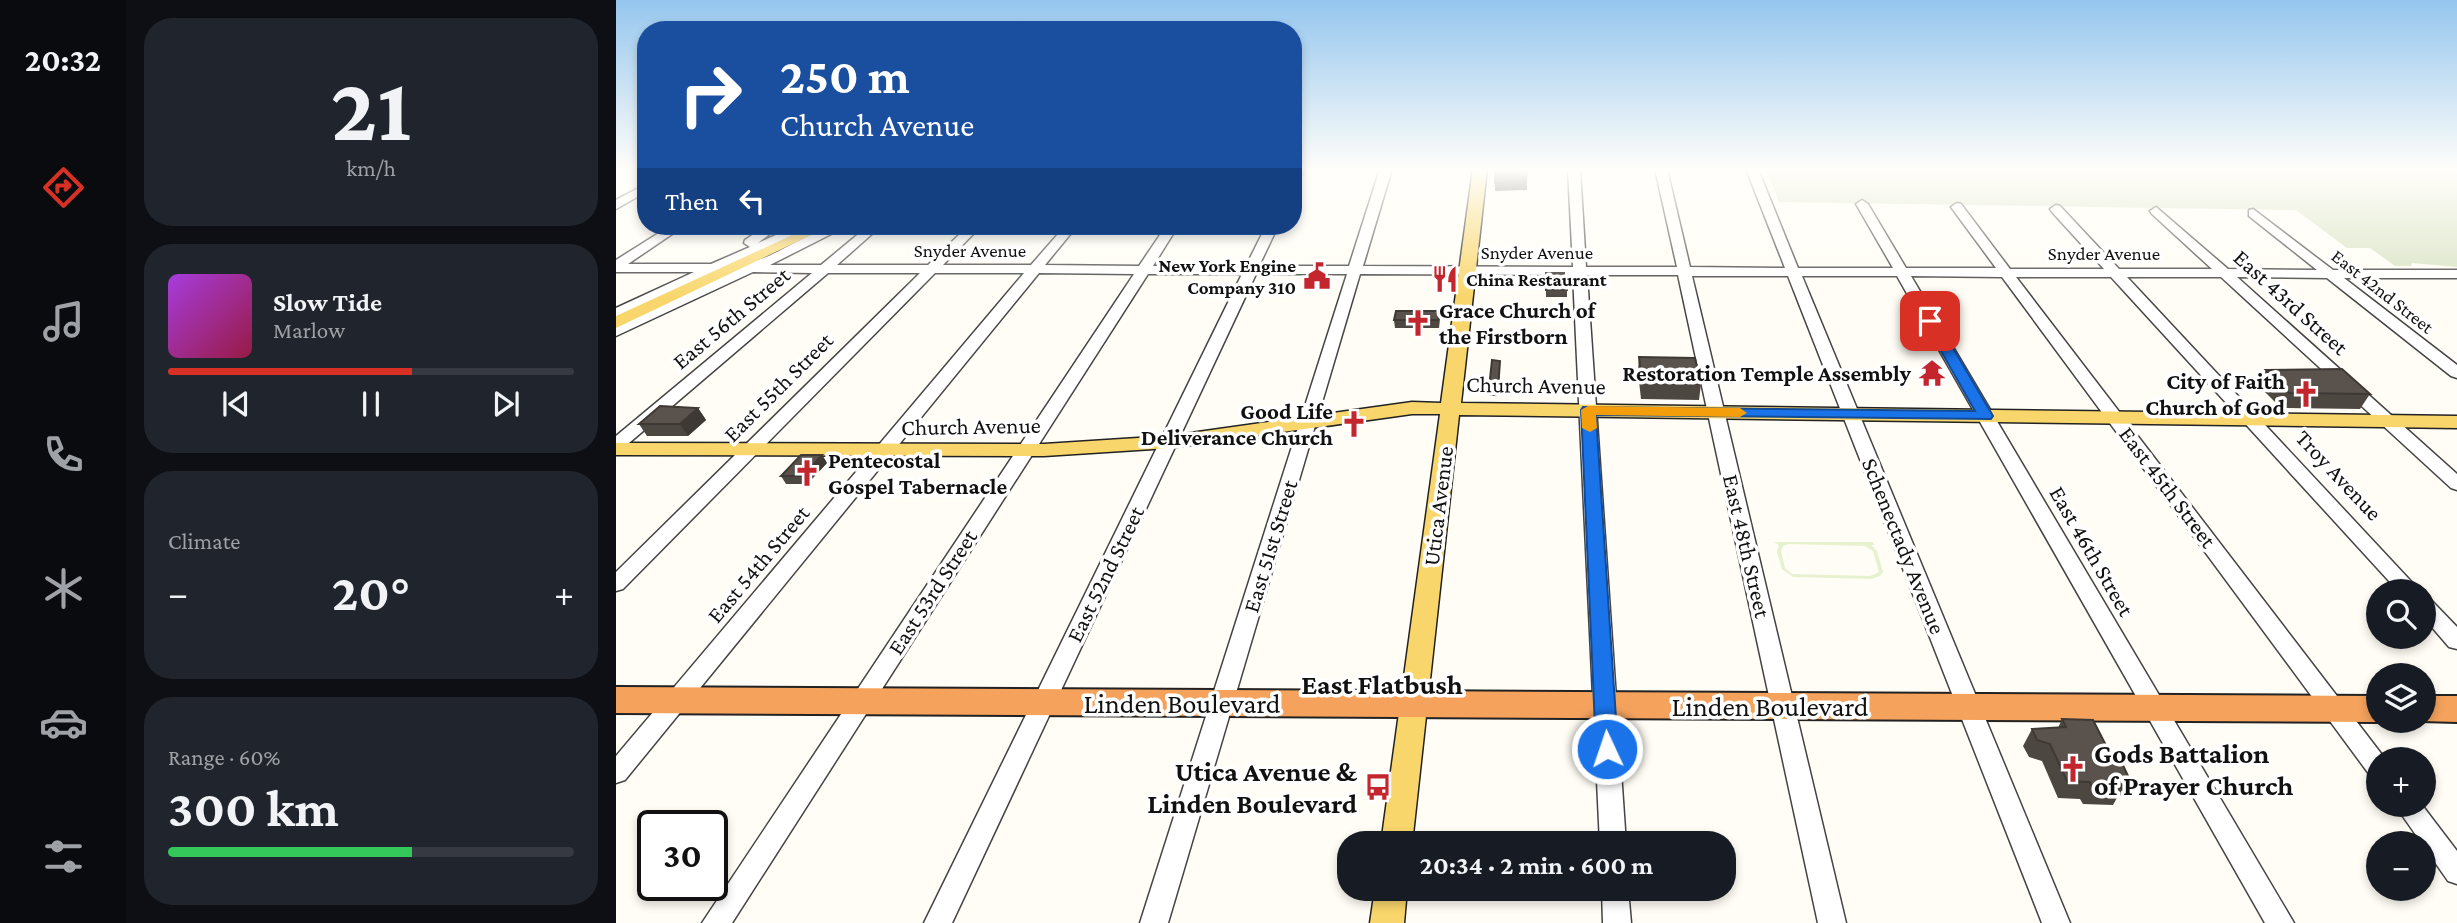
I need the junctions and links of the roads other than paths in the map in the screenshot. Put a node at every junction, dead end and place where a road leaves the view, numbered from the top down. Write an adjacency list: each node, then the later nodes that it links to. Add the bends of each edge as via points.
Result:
1 (1373, 212): 30 (street, East 51st Street)
2 (1475, 212): 31 (main road, Utica Avenue)
3 (1577, 212): 32 (street)
4 (1671, 212): 33 (street, East 48th Street)
5 (1769, 212): 34 (street, Schenectady Avenue)
6 (1867, 212): 35 (street, East 46th Street)
7 (1961, 212): 36 (street, East 45th Street)
8 (2059, 212): 37 (street, Troy Avenue)
9 (2157, 212): 38 (street, East 43rd Street)
10 (2253, 212): 39 (street, East 42nd Street)
11 (664, 235): 21 (street)
12 (761, 235): 22 (street)
13 (786, 235): 22 (street)
14 (804, 235): 23 (main road)
15 (822, 235): 24 (street)
16 (864, 235): 25 (street, East 56th Street)
17 (966, 235): 26 (street, East 55th Street)
18 (1064, 235): 27 (street, East 54th Street)
19 (1166, 235): 28 (street, East 53rd Street)
20 (1268, 235): 29 (street, East 52nd Street)
21 (616, 267): 22 (street, Snyder Avenue)
22 (712, 269): 23 (street, Snyder Avenue); 44 (street)
23 (730, 269): 24 (street, Snyder Avenue); 45 (main road)
24 (749, 269): 25 (street, Snyder Avenue); 43 (street)
25 (823, 269): 26 (street, Snyder Avenue); 60 (street, East 56th Street)
26 (931, 269): 27 (street, Snyder Avenue); 61 (street, East 55th Street)
27 (1035, 270): 28 (street, Snyder Avenue); 63 (street, East 54th Street)
28 (1143, 270): 29 (street, Snyder Avenue); 62 (street, East 53rd Street)
29 (1251, 270): 30 (street, Snyder Avenue); 59 (street, East 52nd Street)
30 (1356, 271): 31 (street, Snyder Avenue); 57 (street, East 51st Street)
31 (1468, 271): 32 (street, Snyder Avenue); 49 (main road, Utica Avenue)
32 (1580, 271): 33 (street, Snyder Avenue); 50 (street)
33 (1685, 272): 34 (street, Snyder Avenue); 51 (street, East 48th Street)
34 (1793, 272): 35 (street, Snyder Avenue); 52 (street, Schenectady Avenue)
35 (1903, 272): 36 (street, Snyder Avenue); 53 (street, East 46th Street)
36 (2006, 272): 37 (street, Snyder Avenue); 54 (street, East 45th Street)
37 (2116, 273): 38 (street, Snyder Avenue); 55 (street, Troy Avenue)
38 (2225, 273): 39 (street, Snyder Avenue); 56 (street, East 43rd Street)
39 (2330, 274): 40 (street, Snyder Avenue); 48 (street, East 42nd Street)
40 (2439, 274): 41 (street, Snyder Avenue); 42 (street)
41 (2457, 274)
42 (2457, 286)
43 (657, 312): 46 (street); 47 (street)
44 (616, 313)
45 (616, 324)
46 (616, 332)
47 (616, 344)
48 (2457, 373)
49 (1451, 408): 50 (main road, Church Avenue); 57 (main road, Church Avenue, via 1412,408); 74 (main road, Utica Avenue)
50 (1588, 410): 51 (main road, Church Avenue); 75 (street)
51 (1717, 412): 52 (main road, Church Avenue); 76 (street, East 48th Street)
52 (1850, 414): 53 (main road, Church Avenue); 77 (street, Schenectady Avenue)
53 (1985, 416): 54 (main road, Church Avenue); 78 (street, East 46th Street)
54 (2115, 417): 55 (main road, Church Avenue); 79 (street, East 45th Street)
55 (2252, 419): 56 (main road, Church Avenue); 65 (street, Troy Avenue)
56 (2388, 421): 58 (main road, Church Avenue); 64 (street, East 43rd Street)
57 (1308, 422): 59 (main road, Church Avenue); 73 (street, East 51st Street)
58 (2457, 422)
59 (1169, 442): 62 (main road, Church Avenue); 72 (street, East 52nd Street)
60 (616, 447): 61 (main road, Church Avenue)
61 (750, 450): 63 (main road, Church Avenue); 66 (street, East 55th Street)
62 (1024, 450): 63 (main road, Church Avenue); 71 (street, East 53rd Street)
63 (883, 451): 70 (street, East 54th Street)
64 (2457, 484)
65 (2399, 579)
66 (616, 584)
67 (2436, 618): 68 (street)
68 (2457, 641)
69 (616, 700): 70 (highway, Linden Boulevard)
70 (676, 701): 71 (highway, Linden Boulevard); 84 (street, East 54th Street)
71 (860, 702): 72 (highway, Linden Boulevard); 91 (street, East 53rd Street)
72 (1044, 702): 73 (highway, Linden Boulevard); 92 (street, East 52nd Street)
73 (1221, 702): 74 (highway, Linden Boulevard); 93 (street, East 51st Street)
74 (1413, 704): 75 (highway, Linden Boulevard); 86 (main road, Utica Avenue)
75 (1605, 705): 76 (highway, Linden Boulevard); 87 (street)
76 (1783, 706): 77 (highway, Linden Boulevard); 96 (street, East 48th Street)
77 (1969, 707): 78 (highway, Linden Boulevard); 97 (street, Schenectady Avenue)
78 (2155, 708): 79 (highway, Linden Boulevard); 98 (street, East 46th Street)
79 (2334, 709): 80 (highway, Linden Boulevard); 83 (street, East 45th Street)
80 (2366, 709)
81 (2436, 709): 82 (highway)
82 (2457, 709)
83 (2366, 751)
84 (616, 773)
85 (2416, 817): 88 (street)
86 (1398, 831)
87 (1612, 831)
88 (2457, 872)
89 (1390, 901): 94 (main road)
90 (1616, 901): 95 (street)
91 (716, 923)
92 (939, 923)
93 (1154, 923)
94 (1387, 923)
95 (1617, 923)
96 (1832, 923)
97 (2056, 923)
98 (2280, 923)

